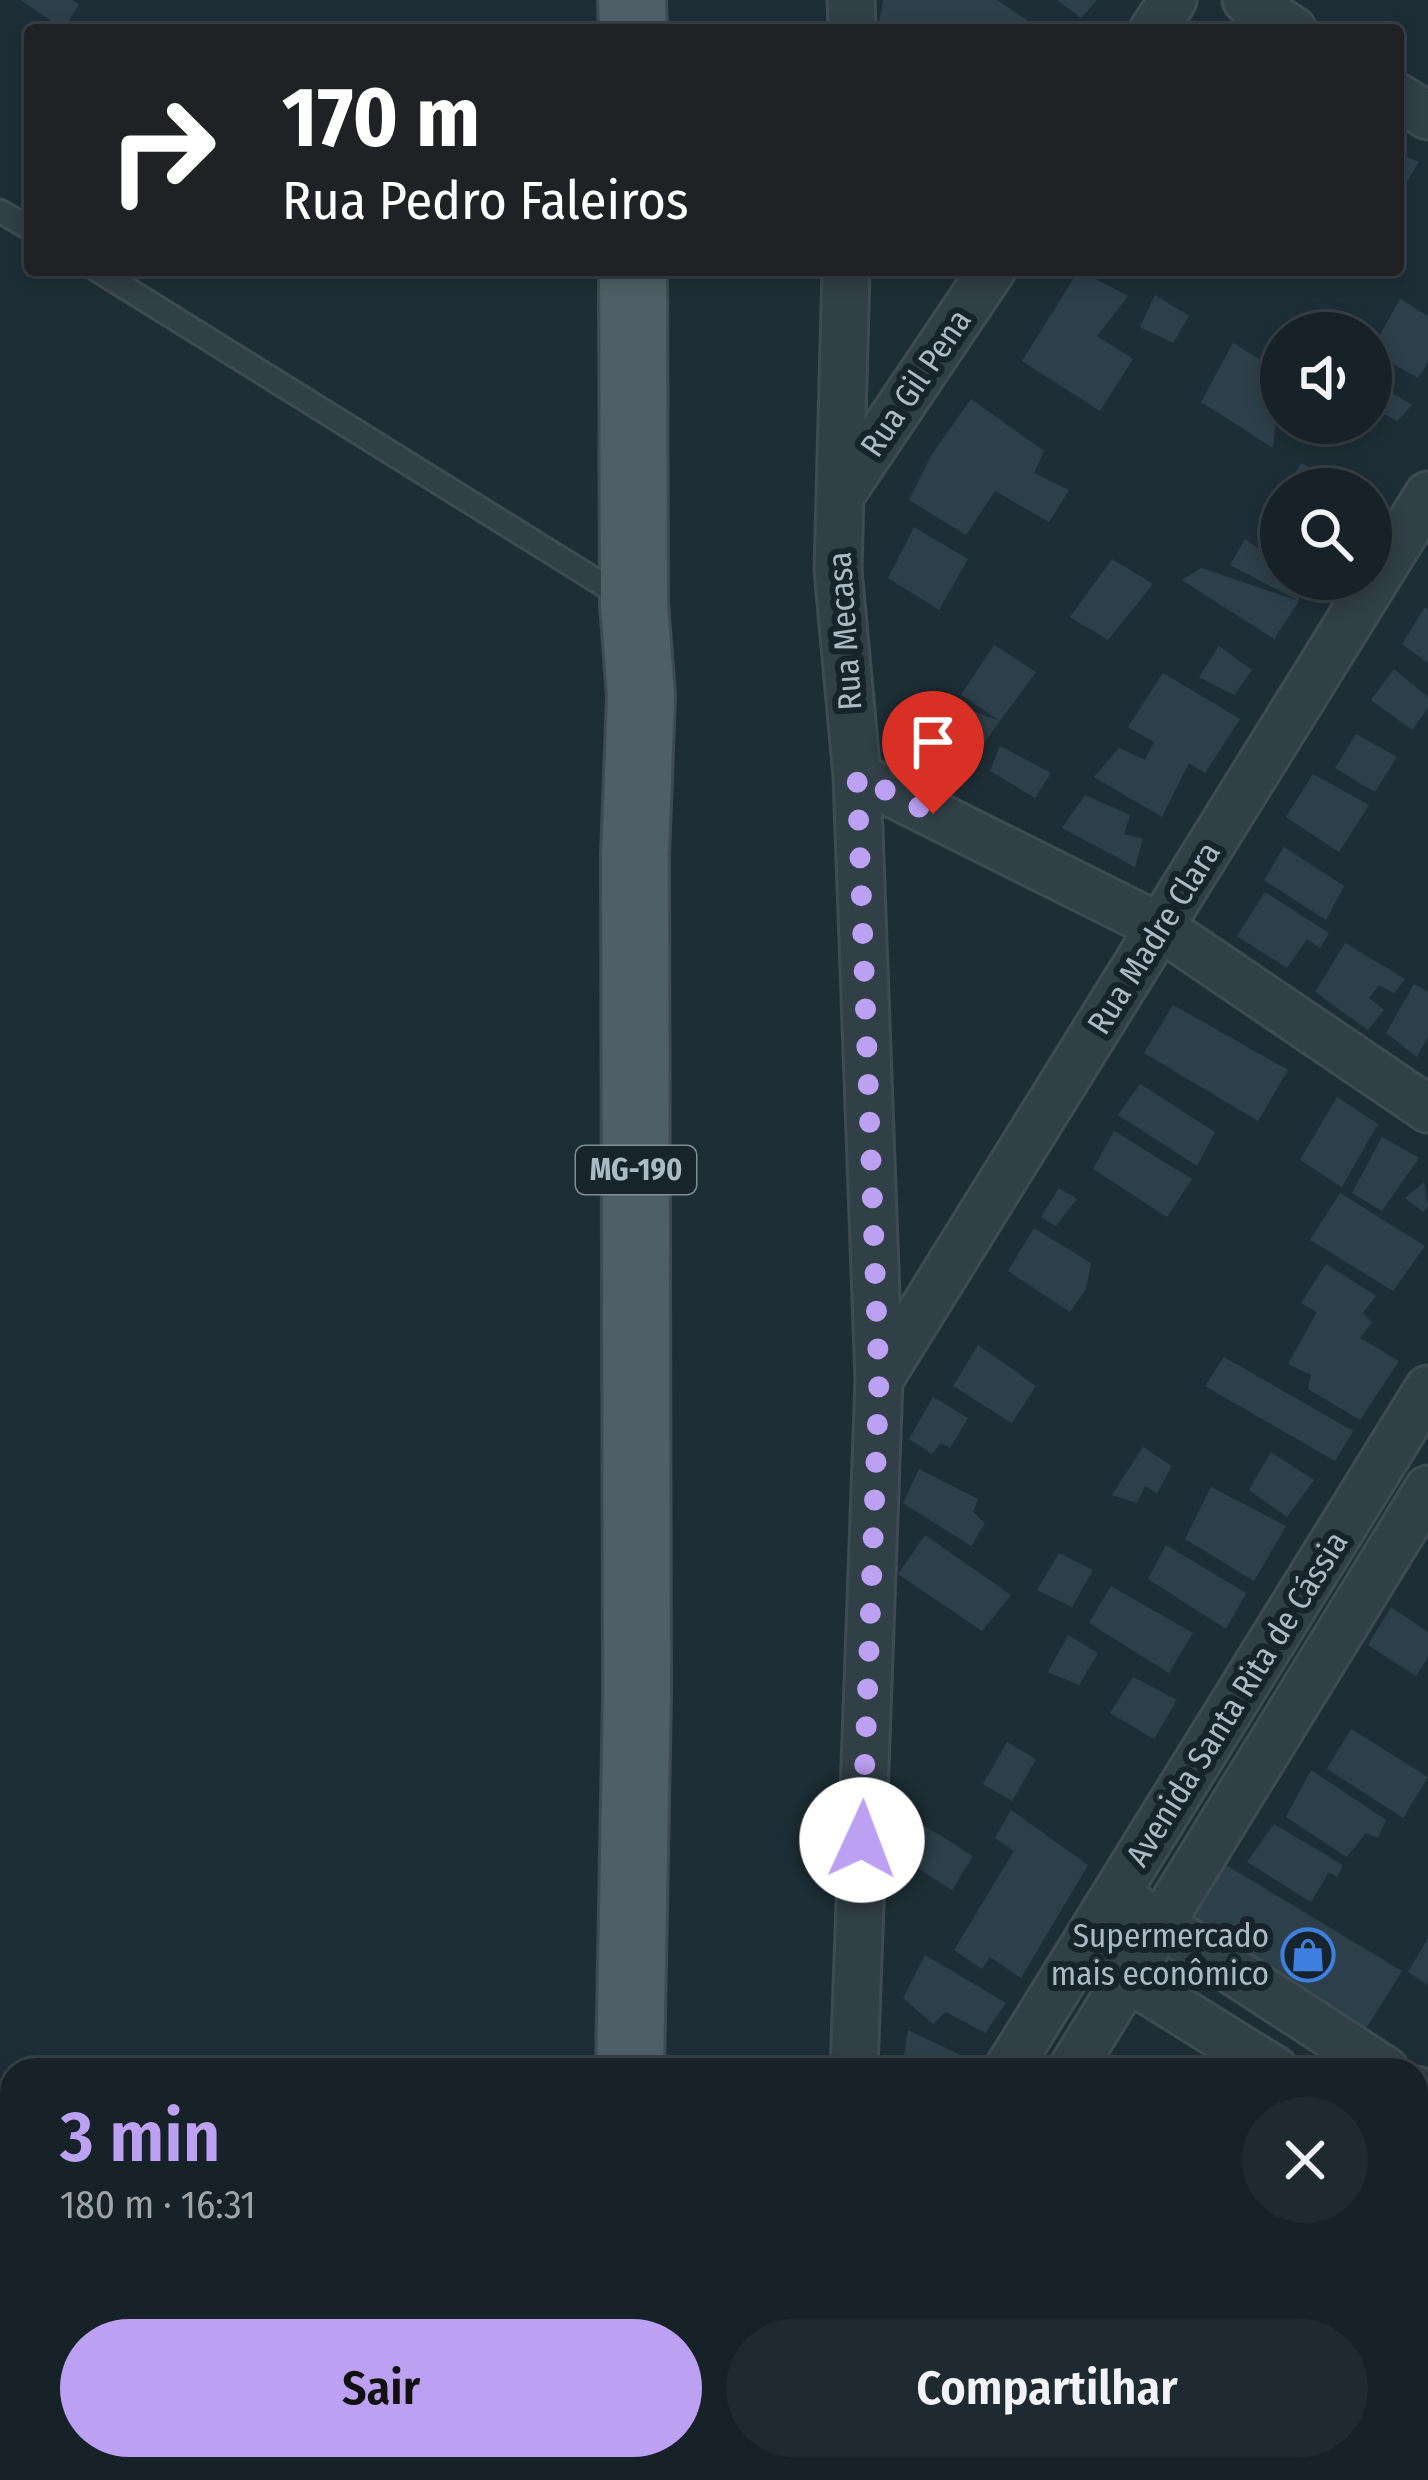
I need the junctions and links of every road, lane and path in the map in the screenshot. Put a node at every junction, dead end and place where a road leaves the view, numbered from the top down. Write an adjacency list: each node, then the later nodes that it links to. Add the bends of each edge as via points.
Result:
1 (1246, 0): 2 (street)
2 (1284, 24)
3 (107, 276): 9 (lane)
4 (633, 276): 9 (main road, MG-190)
5 (846, 276): 8 (street, Rua Mecasa)
6 (988, 276): 8 (street, Rua Gil Pena)
7 (1428, 495): 11 (street, Rua Madre Clara)
8 (840, 496): 10 (street, Rua Mecasa, via 842,634)
9 (634, 604): 20 (main road, MG-190, via 641,696)
10 (857, 776): 11 (street); 13 (street, Rua Mecasa)
11 (1160, 927): 12 (street); 13 (street, Rua Madre Clara)
12 (1428, 1109)
13 (879, 1380): 21 (street, Rua Mecasa)
14 (1428, 1389): 16 (street, Avenida Santa Rita de Cássia)
15 (1428, 1489): 17 (street, Avenida Santa Rita de Cássia)
16 (1115, 1895): 17 (street); 18 (street, Avenida Santa Rita de Cássia)
17 (1161, 1924): 19 (street, Avenida Santa Rita de Cássia); 25 (street)
18 (1082, 1950): 19 (street); 22 (street, Avenida Santa Rita de Cássia)
19 (1129, 1979): 23 (street, Avenida Santa Rita de Cássia); 24 (street)
20 (630, 2058)
21 (854, 2058)
22 (1014, 2058)
23 (1078, 2058)
24 (1255, 2058)
25 (1367, 2058)

